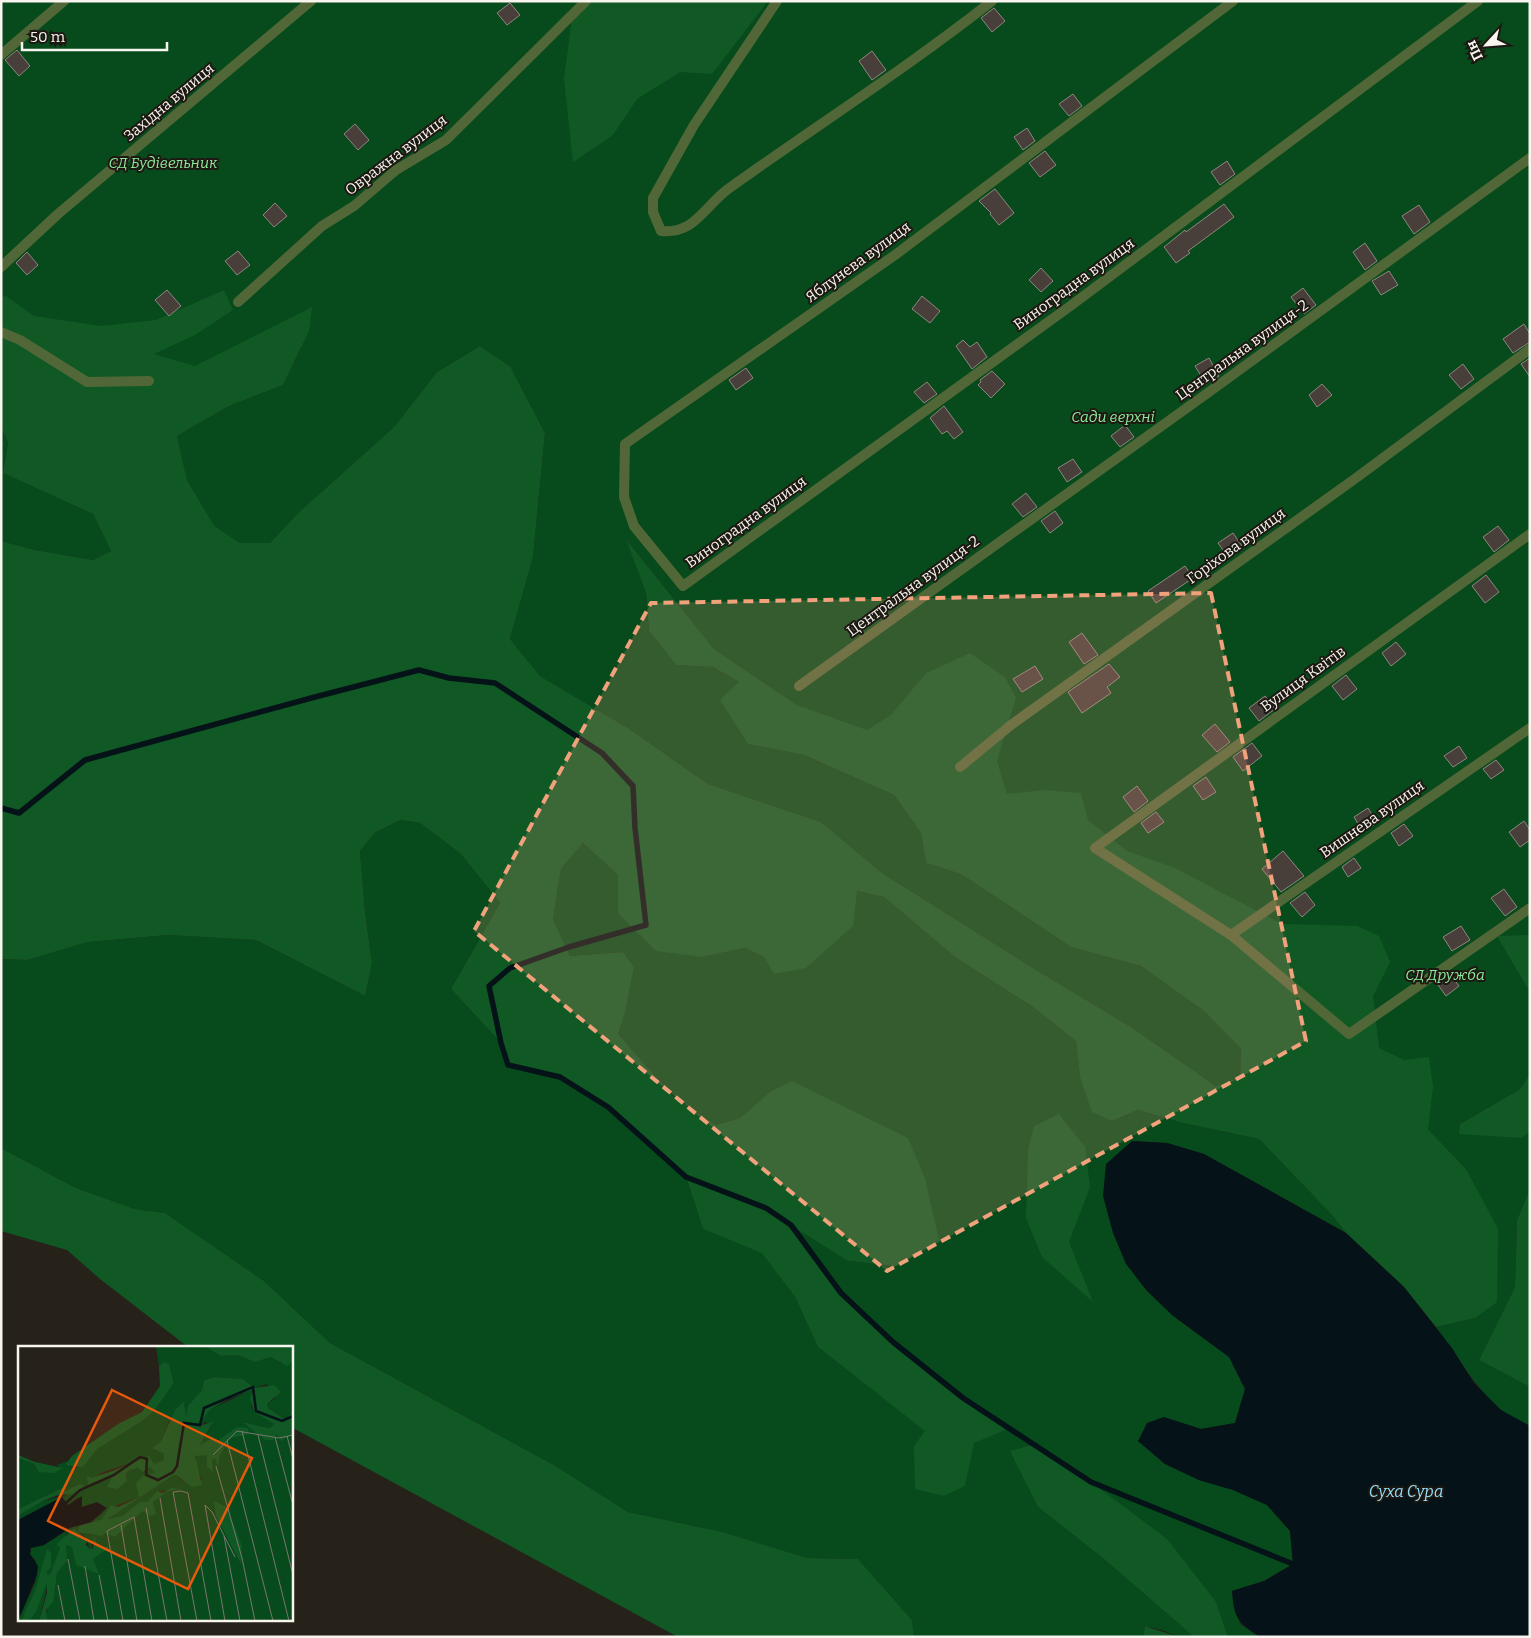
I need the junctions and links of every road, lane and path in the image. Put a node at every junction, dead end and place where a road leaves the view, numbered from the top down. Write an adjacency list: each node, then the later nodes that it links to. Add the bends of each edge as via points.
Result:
1 (64, 1): 8 (lane)
2 (311, 1): 10 (lane, Західна вулиця, via 58,214)
3 (586, 1): 11 (lane, Овражна вулиця, via 446,140 396,170 354,206 322,226)
4 (778, 1): 5 (lane, via 694,125 653,198 653,212 661,231 673,232 687,227 726,191 934,46)
5 (992, 1)
6 (1233, 1): 16 (lane, Яблунева вулиця, via 895,255 625,444 624,496 634,526)
7 (1478, 1): 16 (lane, Виноградна вулиця, via 1073,304)
8 (1, 54)
9 (1530, 158): 17 (lane, Центральна вулиця-2)
10 (1, 267)
11 (238, 302)
12 (1, 332): 14 (lane, via 20,340 87,382)
13 (1530, 349): 19 (lane, Горіхова вулиця, via 1011,725)
14 (149, 381)
15 (1530, 534): 21 (lane, Вулиця Квітів, via 1095,848)
16 (683, 586)
17 (799, 686)
18 (1530, 728): 21 (lane, Вишнева вулиця)
19 (960, 767)
20 (1530, 908): 21 (lane, via 1349,1034)
21 (1231, 935)

